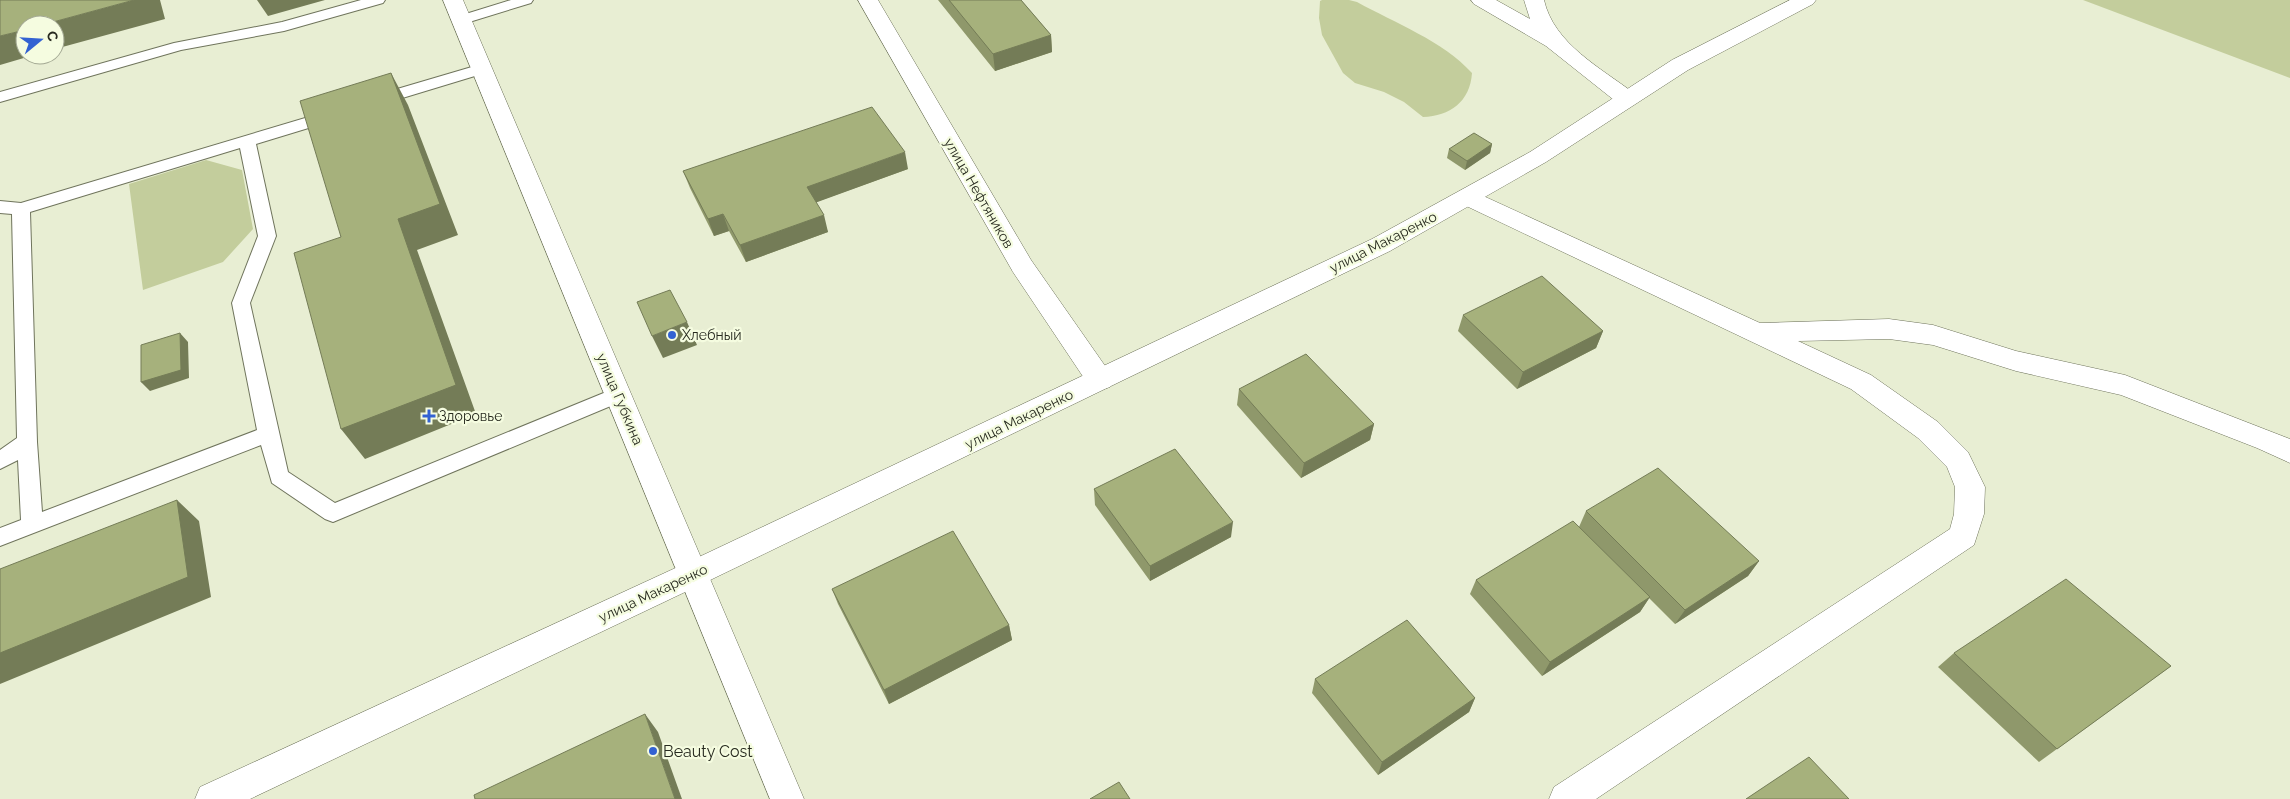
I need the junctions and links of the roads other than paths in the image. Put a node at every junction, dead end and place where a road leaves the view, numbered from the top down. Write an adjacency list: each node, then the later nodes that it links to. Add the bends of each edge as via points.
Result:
1 (378, 0): 10 (lane, via 284,26 179,46)
2 (526, 0): 7 (lane)
3 (868, 0): 17 (street, улица Нефтяников, via 1022,266)
4 (1481, 0): 8 (street)
5 (1534, 0): 8 (street, via 1537,14)
6 (1806, 0): 11 (street, улица Макаренко, via 1689,60)
7 (457, 10): 9 (street, улица Губкина)
8 (1554, 42): 11 (street)
9 (482, 69): 12 (lane); 18 (street, улица Губкина)
10 (0, 97)
11 (1626, 99): 13 (street, улица Макаренко, via 1538,157)
12 (247, 141): 15 (lane); 19 (lane, via 267,236 241,303)
13 (1468, 197): 16 (street, via 1689,303); 17 (street, улица Макаренко, via 1381,245)
14 (0, 207): 15 (lane)
15 (21, 209): 20 (lane)
16 (1758, 332): 22 (street, via 1889,329 1933,335 2016,361 2125,385); 29 (street, via 1861,382 1928,430 1958,460 1970,487 1970,514 1963,536)
17 (1100, 380): 26 (street, улица Макаренко)
18 (618, 396): 19 (lane, via 333,513 279,477); 26 (street, улица Губкина)
19 (268, 434): 24 (lane)
20 (27, 442): 21 (lane); 23 (lane); 24 (lane)
21 (0, 452)
22 (2290, 452)
23 (0, 461)
24 (32, 525): 25 (lane)
25 (0, 537)
26 (693, 574): 27 (street, улица Макаренко); 28 (street, улица Губкина)
27 (212, 799)
28 (787, 799)
29 (1566, 799)

